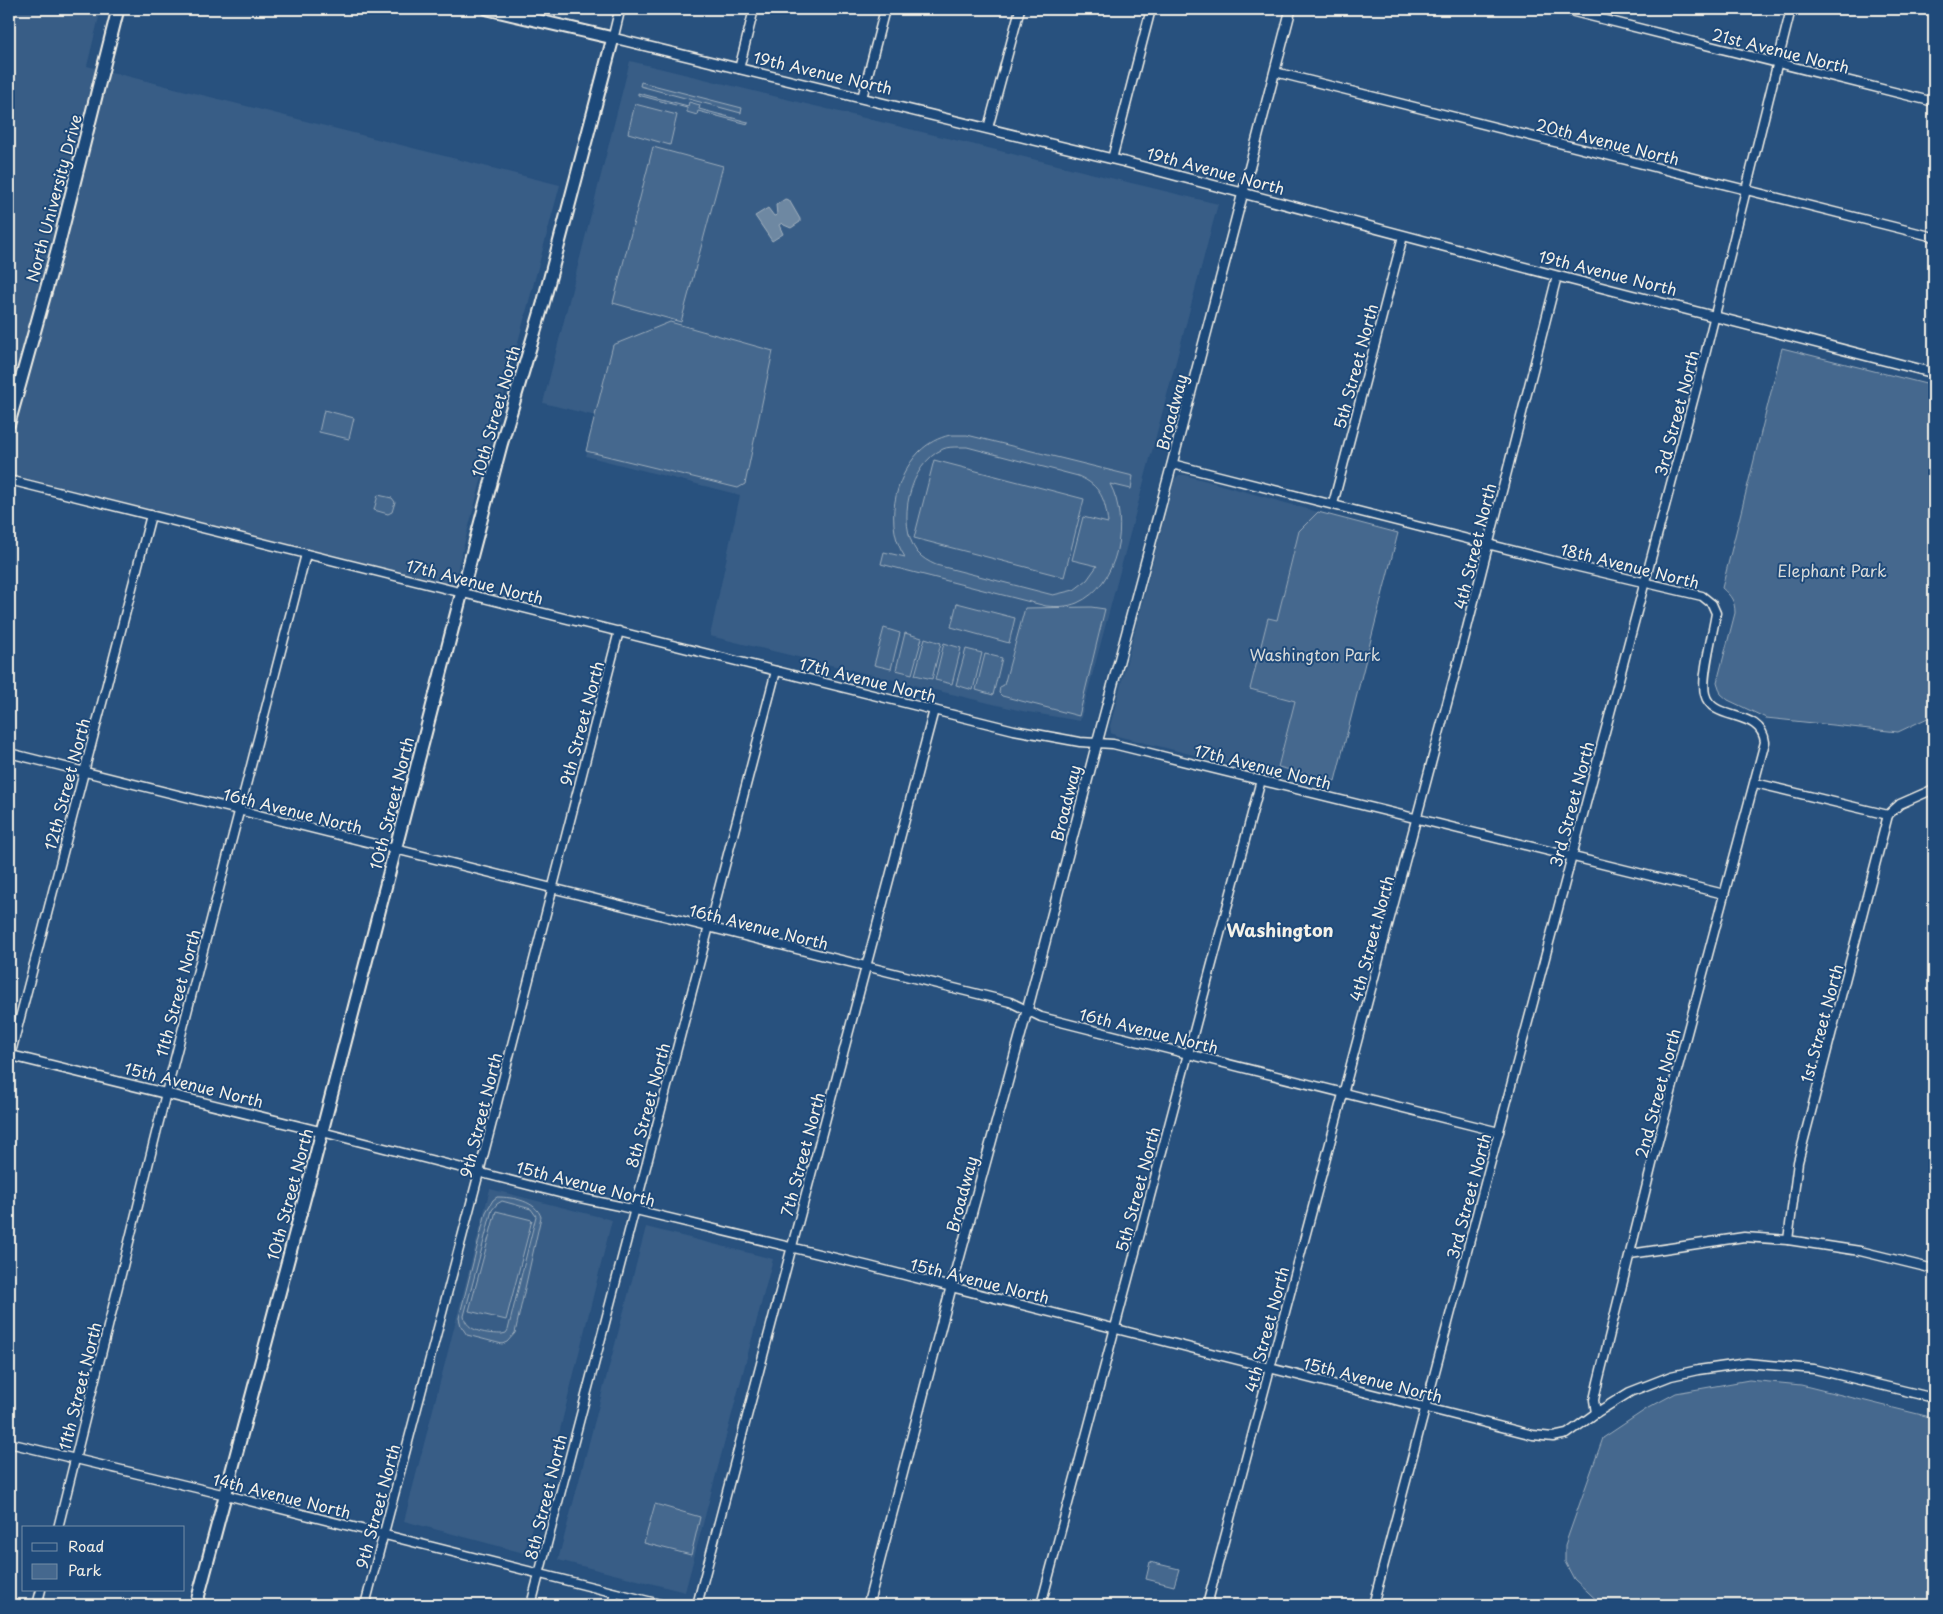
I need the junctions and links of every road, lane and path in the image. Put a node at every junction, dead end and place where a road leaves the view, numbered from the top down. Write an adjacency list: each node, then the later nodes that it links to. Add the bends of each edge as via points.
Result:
1 (118, 9): 26 (main road, North University Drive)
2 (488, 9): 11 (main road, 19th Avenue North)
3 (620, 9): 11 (street, 10th Street North)
4 (754, 9): 13 (street)
5 (885, 9): 15 (street)
6 (1020, 9): 17 (street)
7 (1150, 9): 18 (street)
8 (1291, 9): 14 (street, Broadway)
9 (1562, 9): 12 (street, 21st Avenue North)
10 (1791, 9): 12 (street, 3rd Street North)
11 (613, 38): 13 (street, 19th Avenue North); 34 (main road, 10th Street North)
12 (1777, 63): 16 (street, 21st Avenue North); 19 (street, 3rd Street North)
13 (739, 69): 15 (street, 19th Avenue North)
14 (1275, 72): 19 (street, 20th Avenue North); 20 (street, Broadway)
15 (862, 98): 17 (street, 19th Avenue North)
16 (1934, 102)
17 (988, 128): 18 (street, 19th Avenue North)
18 (1112, 159): 20 (street, 19th Avenue North)
19 (1746, 190): 22 (street, 20th Avenue North); 24 (street, 3rd Street North)
20 (1243, 193): 21 (street, 19th Avenue North); 27 (street, Broadway)
21 (1403, 236): 23 (street, 19th Avenue North); 29 (street, 5th Street North)
22 (1934, 238)
23 (1557, 276): 24 (street, 19th Avenue North); 31 (street, 4th Street North)
24 (1715, 316): 25 (street, 19th Avenue North); 33 (street, 3rd Street North)
25 (1934, 373)
26 (9, 424)
27 (1172, 464): 29 (street, 18th Avenue North); 38 (street, Broadway)
28 (9, 480): 30 (street, 17th Avenue North)
29 (1333, 504): 31 (street, 18th Avenue North)
30 (151, 515): 32 (street, 17th Avenue North); 40 (street, 12th Street North)
31 (1489, 543): 33 (street, 18th Avenue North); 46 (street, 4th Street North)
32 (306, 554): 34 (street, 17th Avenue North); 44 (street, 11th Street North)
33 (1645, 582): 42 (street, 18th Avenue North, via 1702,596 1712,604 1716,613 1703,683 1705,697 1719,710 1762,729 1765,742); 48 (street, 3rd Street North)
34 (462, 592): 35 (street, 17th Avenue North); 47 (main road, 10th Street North)
35 (619, 631): 36 (street, 17th Avenue North); 49 (street, 9th Street North)
36 (776, 671): 37 (street, 17th Avenue North); 51 (street, 8th Street North)
37 (934, 710): 38 (street, 17th Avenue North, via 1014,730); 52 (street, 7th Street North)
38 (1097, 742): 41 (street, 17th Avenue North); 53 (street, Broadway)
39 (9, 753): 40 (street, 16th Avenue North)
40 (83, 772): 44 (street, 16th Avenue North); 55 (street, 12th Street North)
41 (1261, 780): 46 (street, 17th Avenue North); 54 (street, 5th Street North)
42 (1755, 783): 45 (street); 50 (street, 2nd Street North)
43 (1934, 789): 45 (street, via 1900,804)
44 (239, 811): 47 (street, 16th Avenue North); 56 (street, 11th Street North)
45 (1888, 815): 62 (street, 1st Street North, via 1798,1162)
46 (1417, 818): 48 (street, 17th Avenue North); 57 (street, 4th Street North)
47 (396, 850): 49 (street, 16th Avenue North); 58 (main road, 10th Street North)
48 (1572, 857): 50 (street, 17th Avenue North); 59 (street, 3rd Street North)
49 (552, 888): 51 (street, 16th Avenue North); 60 (street, 9th Street North)
50 (1724, 894): 64 (street, 2nd Street North)
51 (709, 927): 52 (street, 16th Avenue North); 61 (street, 8th Street North)
52 (866, 967): 53 (street, 16th Avenue North, via 1010,1002); 63 (street, 7th Street North)
53 (1028, 1011): 54 (street, 16th Avenue North); 66 (street, Broadway)
54 (1187, 1053): 57 (street, 16th Avenue North); 67 (street, 5th Street North)
55 (9, 1057): 56 (street, 15th Avenue North)
56 (166, 1093): 58 (street, 15th Avenue North); 73 (street, 11th Street North)
57 (1343, 1093): 59 (street, 16th Avenue North); 68 (street, 4th Street North)
58 (322, 1132): 60 (street, 15th Avenue North); 74 (main road, 10th Street North)
59 (1499, 1132): 70 (street, 3rd Street North)
60 (479, 1172): 61 (street, 15th Avenue North); 76 (street, 9th Street North)
61 (633, 1210): 63 (street, 15th Avenue North); 77 (street, 8th Street North)
62 (1788, 1240): 64 (street, via 1744,1237); 65 (street, via 1860,1251)
63 (792, 1248): 66 (street, 15th Avenue North); 86 (street, 7th Street North)
64 (1630, 1254): 71 (street, 2nd Street North, via 1594,1400)
65 (1934, 1269)
66 (951, 1288): 67 (street, 15th Avenue North); 87 (street, Broadway)
67 (1114, 1329): 68 (street, 15th Avenue North); 88 (street, 5th Street North)
68 (1270, 1368): 70 (street, 15th Avenue North); 89 (street, 4th Street North)
69 (1934, 1398): 71 (street, 15th Avenue North, via 1814,1369 1747,1363 1672,1376 1630,1392)
70 (1426, 1407): 71 (street, 15th Avenue North, via 1533,1435 1553,1437 1567,1434); 90 (street, 3rd Street North)
71 (1596, 1413)
72 (9, 1443): 73 (street, 14th Avenue North)
73 (75, 1460): 74 (street, 14th Avenue North); 75 (street, 11th Street North)
74 (226, 1495): 76 (street, 14th Avenue North); 81 (main road, 10th Street North)
75 (58, 1526)
76 (384, 1535): 77 (street, 14th Avenue North); 82 (street, 9th Street North)
77 (539, 1574): 79 (street, 14th Avenue North); 83 (street, 8th Street North)
78 (40, 1592): 80 (street)
79 (615, 1593): 84 (street); 85 (street, 14th Avenue North)
80 (37, 1605)
81 (196, 1605)
82 (365, 1605)
83 (531, 1605)
84 (612, 1605)
85 (664, 1605)
86 (697, 1605)
87 (868, 1605)
88 (1041, 1605)
89 (1207, 1605)
90 (1373, 1605)

